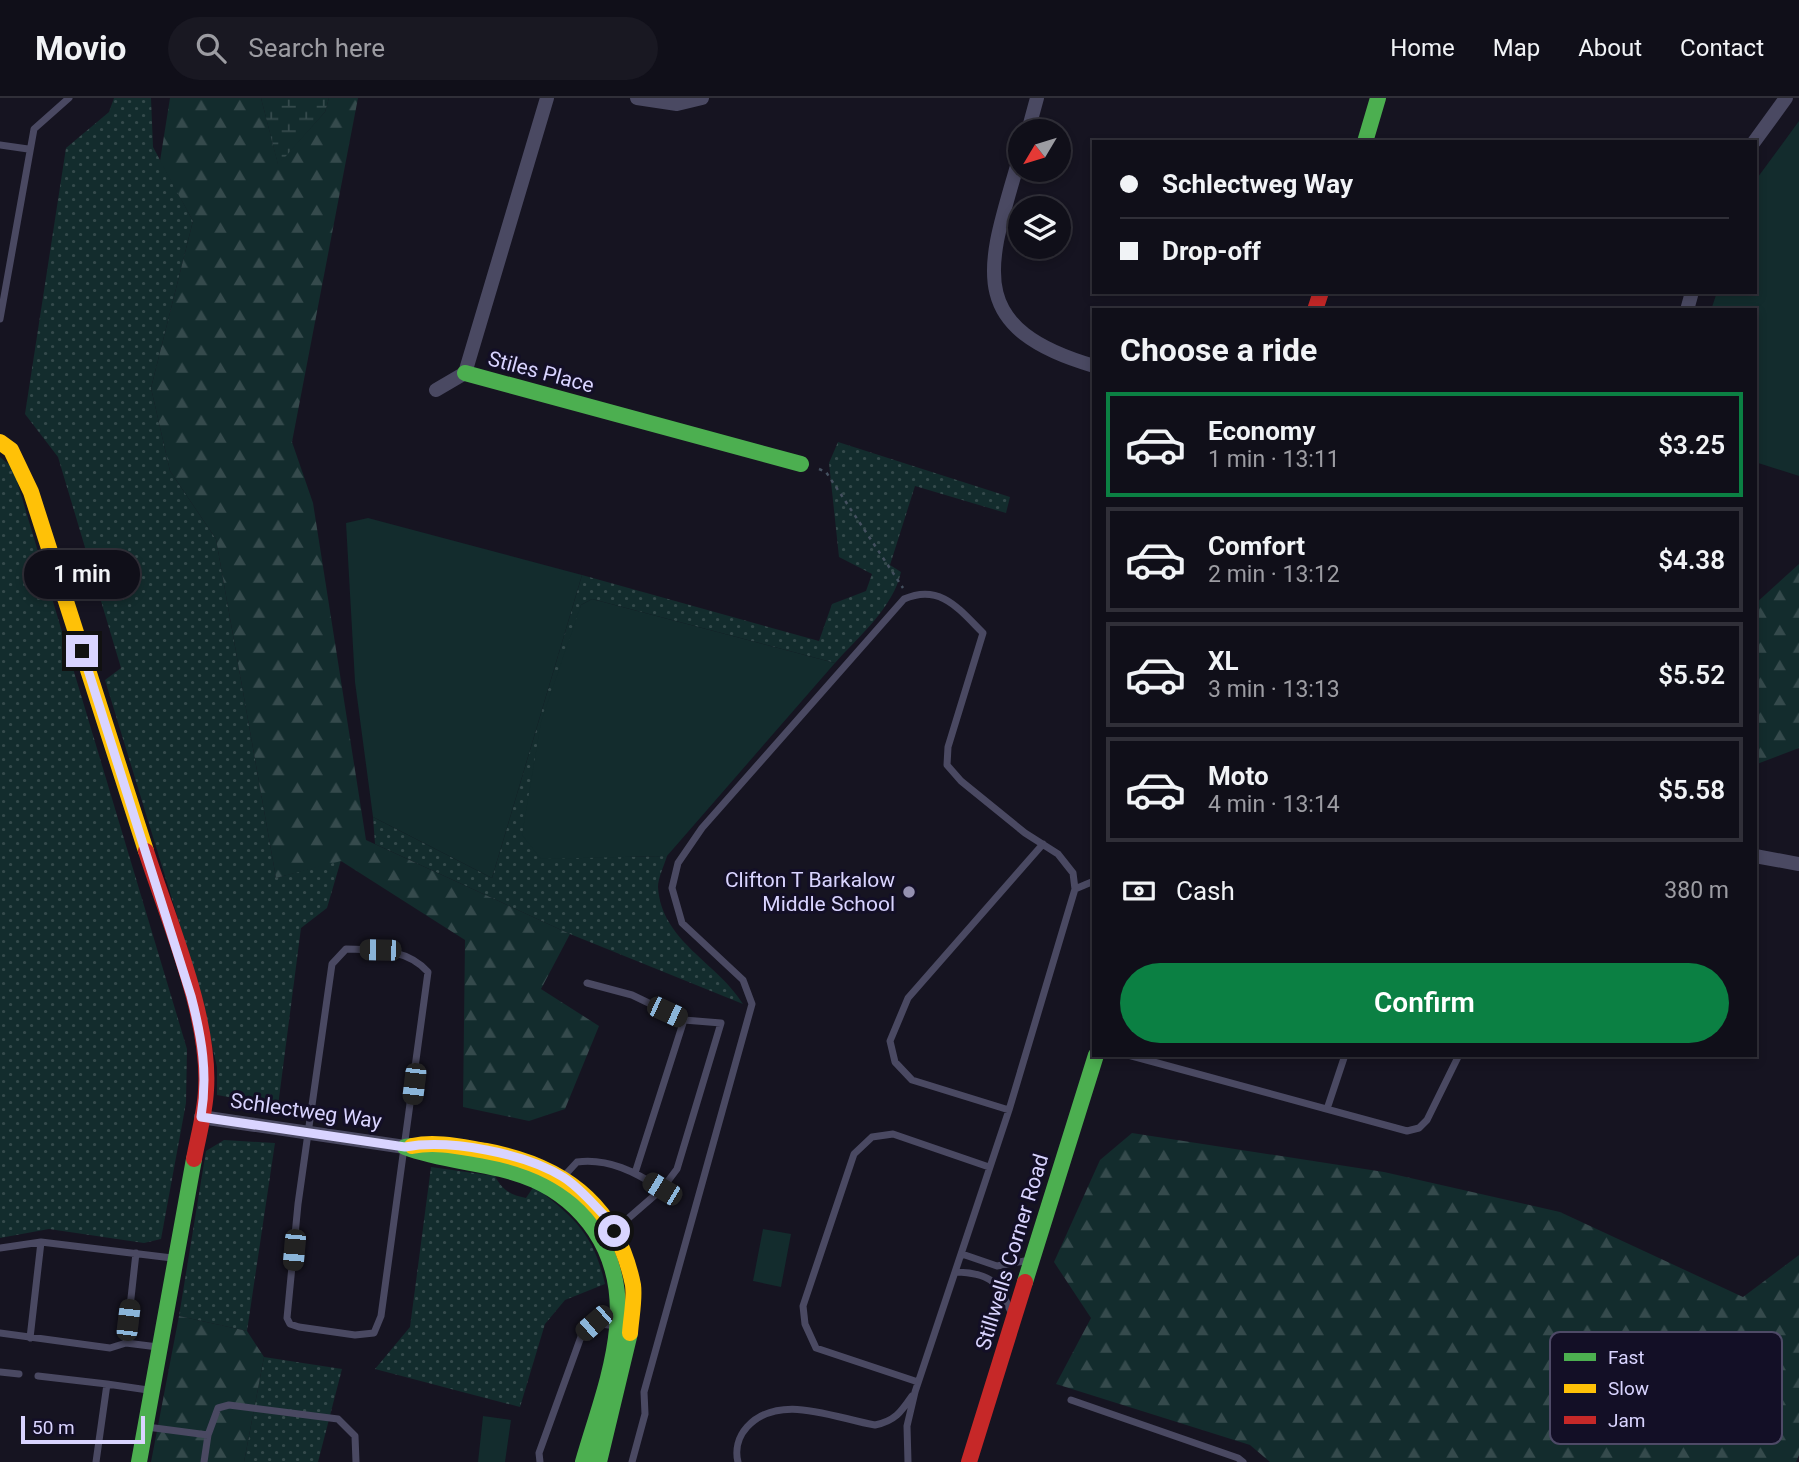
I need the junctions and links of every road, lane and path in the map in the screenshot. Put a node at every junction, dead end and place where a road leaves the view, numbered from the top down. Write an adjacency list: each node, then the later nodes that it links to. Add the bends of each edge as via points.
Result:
1 (69, 98): 12 (lane, via 34,129)
2 (547, 98): 16 (street, Stiles Place)
3 (637, 98): 4 (street, via 677,104)
4 (702, 98)
5 (1037, 98): 8 (street)
6 (1378, 98): 9 (street)
7 (1786, 98): 10 (street)
8 (1031, 119)
9 (1366, 140)
10 (1755, 140)
11 (0, 145): 12 (lane)
12 (28, 149): 14 (lane)
13 (1013, 182): 15 (street, via 996,241 996,290 1011,321 1031,341 1056,355)
14 (0, 319)
15 (1092, 365)
16 (465, 373): 17 (street); 19 (street, Stiles Place)
17 (436, 390)
18 (0, 442): 34 (street, via 11,450 31,492 191,996 205,1051)
19 (801, 464): 20 (path, via 826,472)
20 (909, 597): 21 (lane, via 934,593 958,608 983,633 947,747 947,765); 72 (lane, via 702,828 678,863 672,888 682,923 743,980 752,1003 648,1379 645,1415)
21 (1043, 844): 25 (lane, via 1068,864); 33 (lane, via 908,998 890,1041 895,1062 912,1080)
22 (1757, 856): 23 (street)
23 (1799, 864)
24 (1092, 882): 25 (lane)
25 (1075, 889): 33 (lane)
26 (587, 983): 27 (lane, via 632,995)
27 (684, 1020): 38 (lane); 40 (lane, via 721,1023 677,1169)
28 (1095, 1057): 47 (street, Stillwells Corner Road)
29 (1344, 1057): 32 (lane)
30 (1458, 1057): 32 (lane, via 1427,1120 1414,1130)
31 (1159, 1058): 32 (lane)
32 (1327, 1109)
33 (1009, 1110): 37 (lane)
34 (201, 1117): 35 (street, Schlectweg Way); 46 (street)
35 (308, 1133): 36 (street, Schlectweg Way); 36 (lane, via 332,964 346,949 380,950 416,958 428,972); 36 (lane, via 287,1318 299,1327 355,1335 374,1333 377,1328)
36 (405, 1147): 39 (street, Schlectweg Way, via 431,1142 518,1157); 41 (street, Schlectweg Way, via 429,1158 492,1167 534,1180 565,1196)
37 (989, 1167): 45 (lane); 58 (lane, via 893,1134 872,1137 854,1154 842,1185 803,1306 805,1324 816,1348)
38 (635, 1172): 39 (lane, via 592,1160 577,1162); 40 (lane)
39 (564, 1177): 41 (street, Schlectweg Way, via 611,1222)
40 (662, 1189): 41 (lane)
41 (607, 1235): 50 (street, Schlectweg Way, via 633,1286)
42 (41, 1242): 43 (lane); 44 (lane); 52 (lane)
43 (0, 1248)
44 (136, 1253): 46 (lane); 53 (lane)
45 (962, 1254): 47 (lane, via 997,1266); 48 (lane)
46 (176, 1258): 54 (street)
47 (1031, 1260): 49 (street, Stillwells Corner Road)
48 (956, 1272): 49 (lane, via 986,1276 1005,1297); 58 (lane)
49 (1013, 1315): 75 (street, Stillwells Corner Road)
50 (625, 1328): 69 (lane, via 594,1323 582,1334 539,1453); 70 (street, Schlectweg Way); 71 (street, Schlectweg Way)
51 (0, 1334): 52 (lane)
52 (30, 1338): 53 (lane, via 110,1348)
53 (126, 1343): 54 (lane)
54 (160, 1347): 60 (street)
55 (0, 1372): 56 (lane)
56 (19, 1374)
57 (38, 1376): 59 (lane)
58 (918, 1382): 61 (lane)
59 (107, 1384): 60 (lane); 65 (lane)
60 (152, 1391): 63 (street)
61 (915, 1392): 73 (lane, via 889,1422 875,1424 782,1407 759,1415 744,1430 735,1451); 74 (lane, via 907,1426)
62 (1071, 1400): 76 (lane)
63 (145, 1427): 64 (lane); 66 (street)
64 (208, 1435): 67 (lane); 68 (lane, via 218,1408 229,1405 338,1419 355,1436)
65 (96, 1462)
66 (139, 1462)
67 (204, 1462)
68 (356, 1462)
69 (540, 1462)
70 (583, 1462)
71 (599, 1462)
72 (632, 1462)
73 (738, 1462)
74 (908, 1462)
75 (969, 1462)
76 (1243, 1462)

